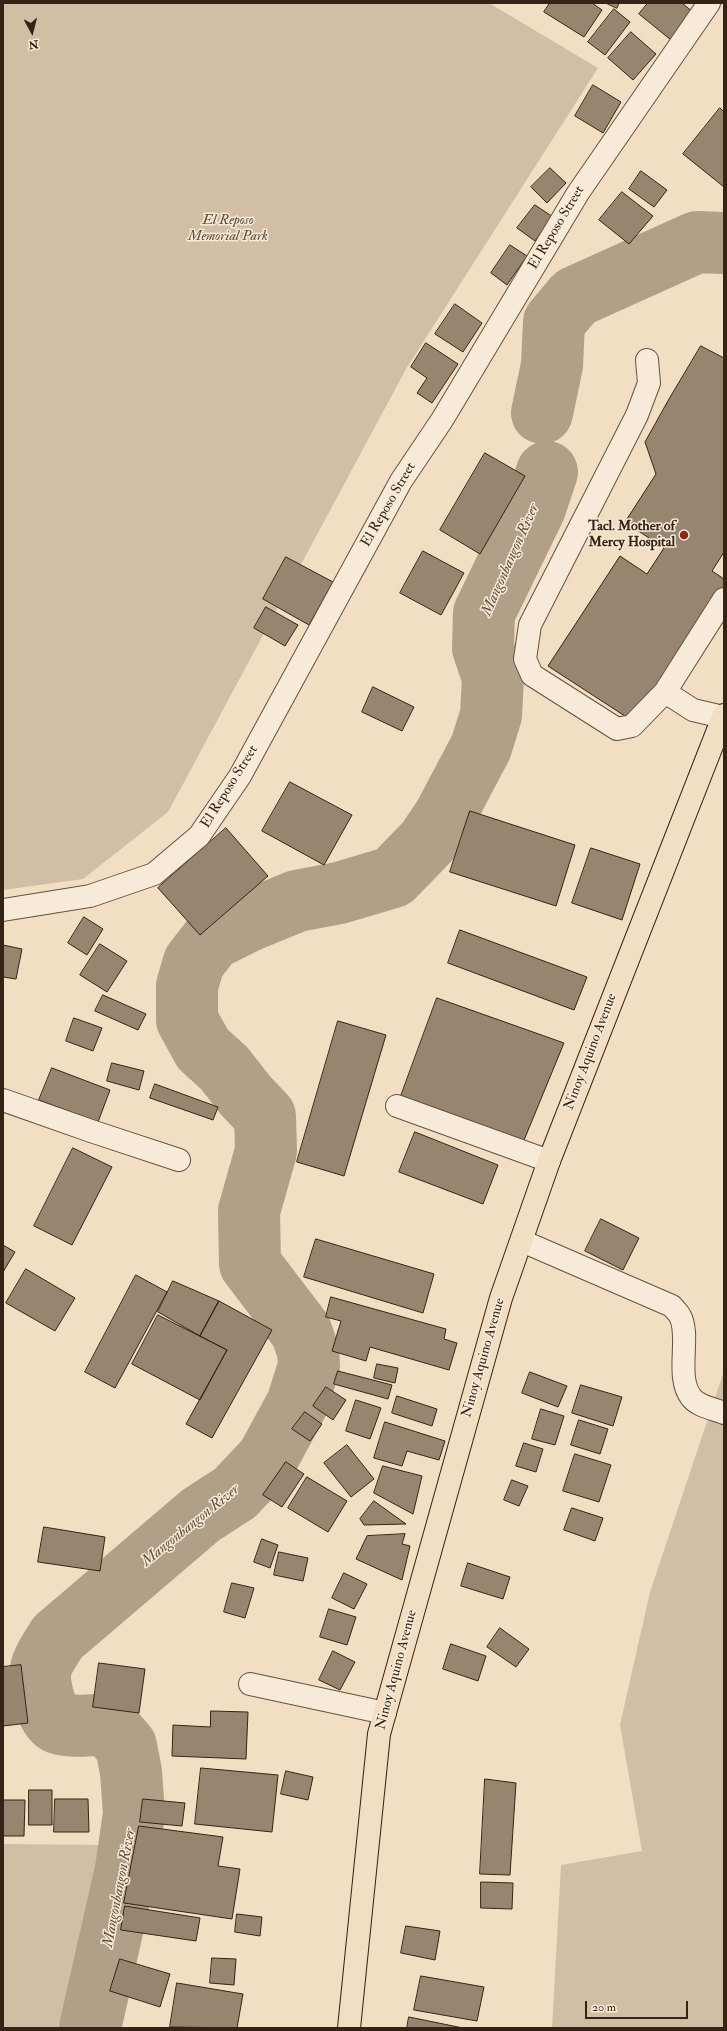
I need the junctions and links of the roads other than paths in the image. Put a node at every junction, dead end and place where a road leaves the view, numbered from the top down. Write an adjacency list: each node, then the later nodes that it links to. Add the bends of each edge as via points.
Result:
1 (709, 3): 6 (street, El Reposo Street, via 578,193 442,420 401,481 240,776 199,836 154,874 90,896)
2 (647, 360): 4 (street, via 649,383 637,415 530,625 525,659 532,675 617,729 632,726)
3 (724, 599): 4 (street)
4 (664, 692): 5 (street, via 693,710)
5 (723, 716): 10 (main road, Ninoy Aquino Avenue)
6 (3, 910)
7 (3, 1100): 9 (street)
8 (397, 1106): 10 (street)
9 (179, 1160)
10 (549, 1161): 11 (main road, Ninoy Aquino Avenue)
11 (522, 1241): 12 (street, via 672,1306 680,1316 684,1379 691,1398); 14 (main road, Ninoy Aquino Avenue, via 501,1298)
12 (724, 1413)
13 (250, 1684): 14 (street)
14 (385, 1713): 15 (main road, Ninoy Aquino Avenue, via 379,1734)
15 (349, 2028)

